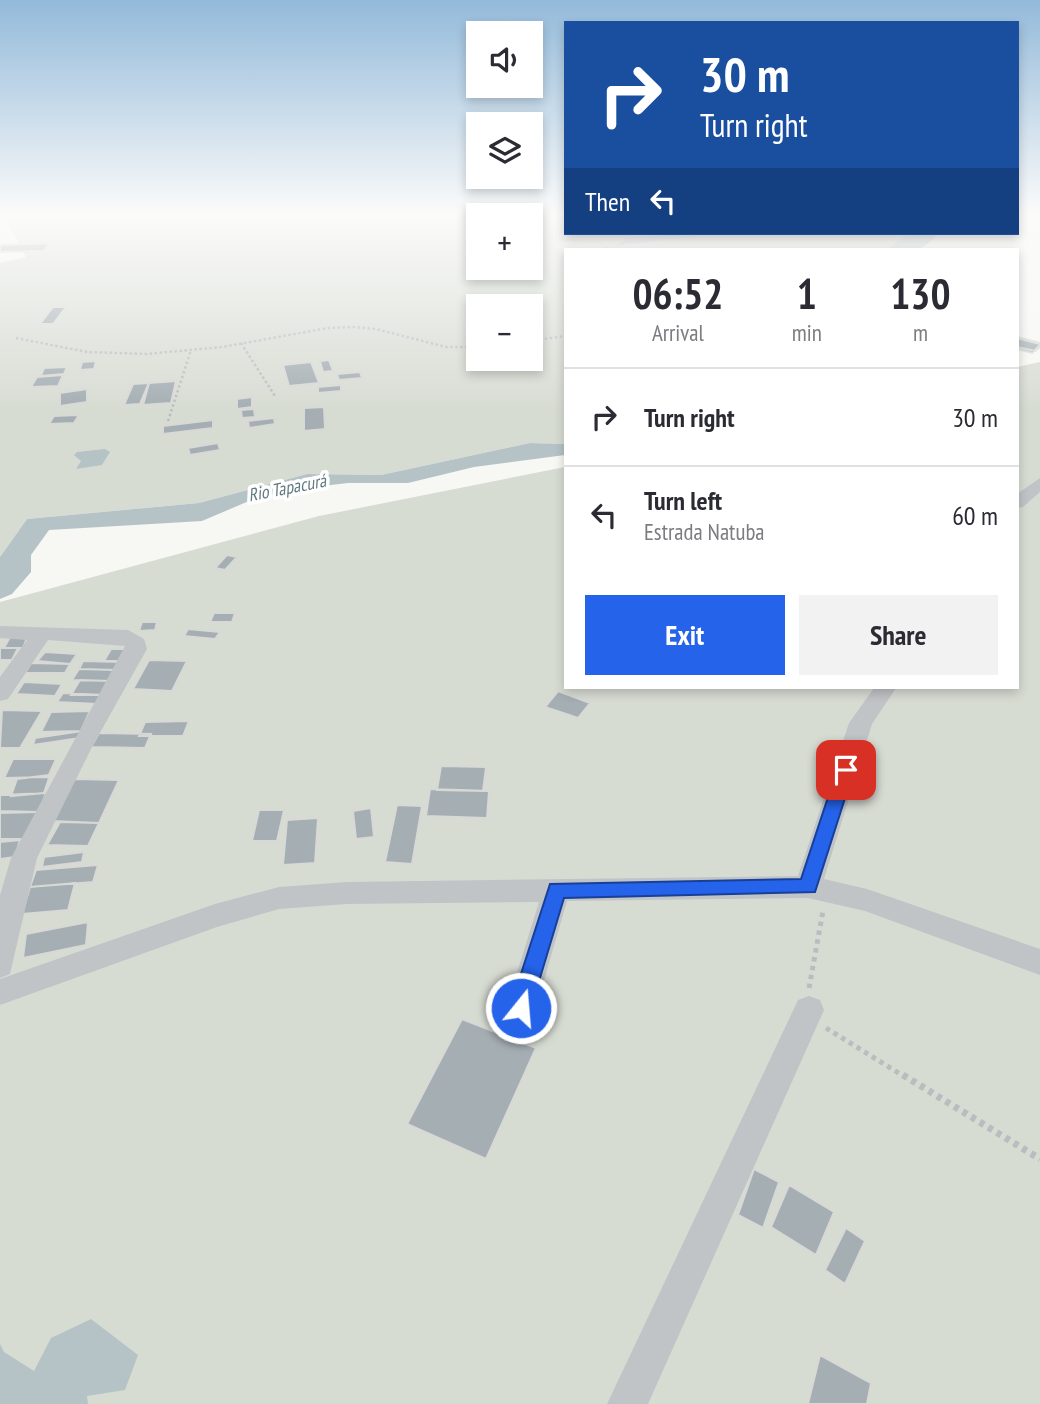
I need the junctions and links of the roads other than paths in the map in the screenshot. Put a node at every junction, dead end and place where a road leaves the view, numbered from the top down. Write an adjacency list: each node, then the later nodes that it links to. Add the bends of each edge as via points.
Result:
1 (1040, 484): 2 (street)
2 (1019, 501)
3 (0, 632): 4 (street)
4 (40, 636): 6 (street); 10 (street, via 128,638 136,649 24,858)
5 (883, 689): 7 (street, via 861,723)
6 (0, 694)
7 (808, 887): 8 (street); 9 (street, via 867,900)
8 (556, 890): 11 (street, via 279,898); 12 (street)
9 (1040, 962)
10 (0, 965)
11 (0, 992)
12 (521, 1008)
13 (809, 1010): 14 (street)
14 (627, 1404)

